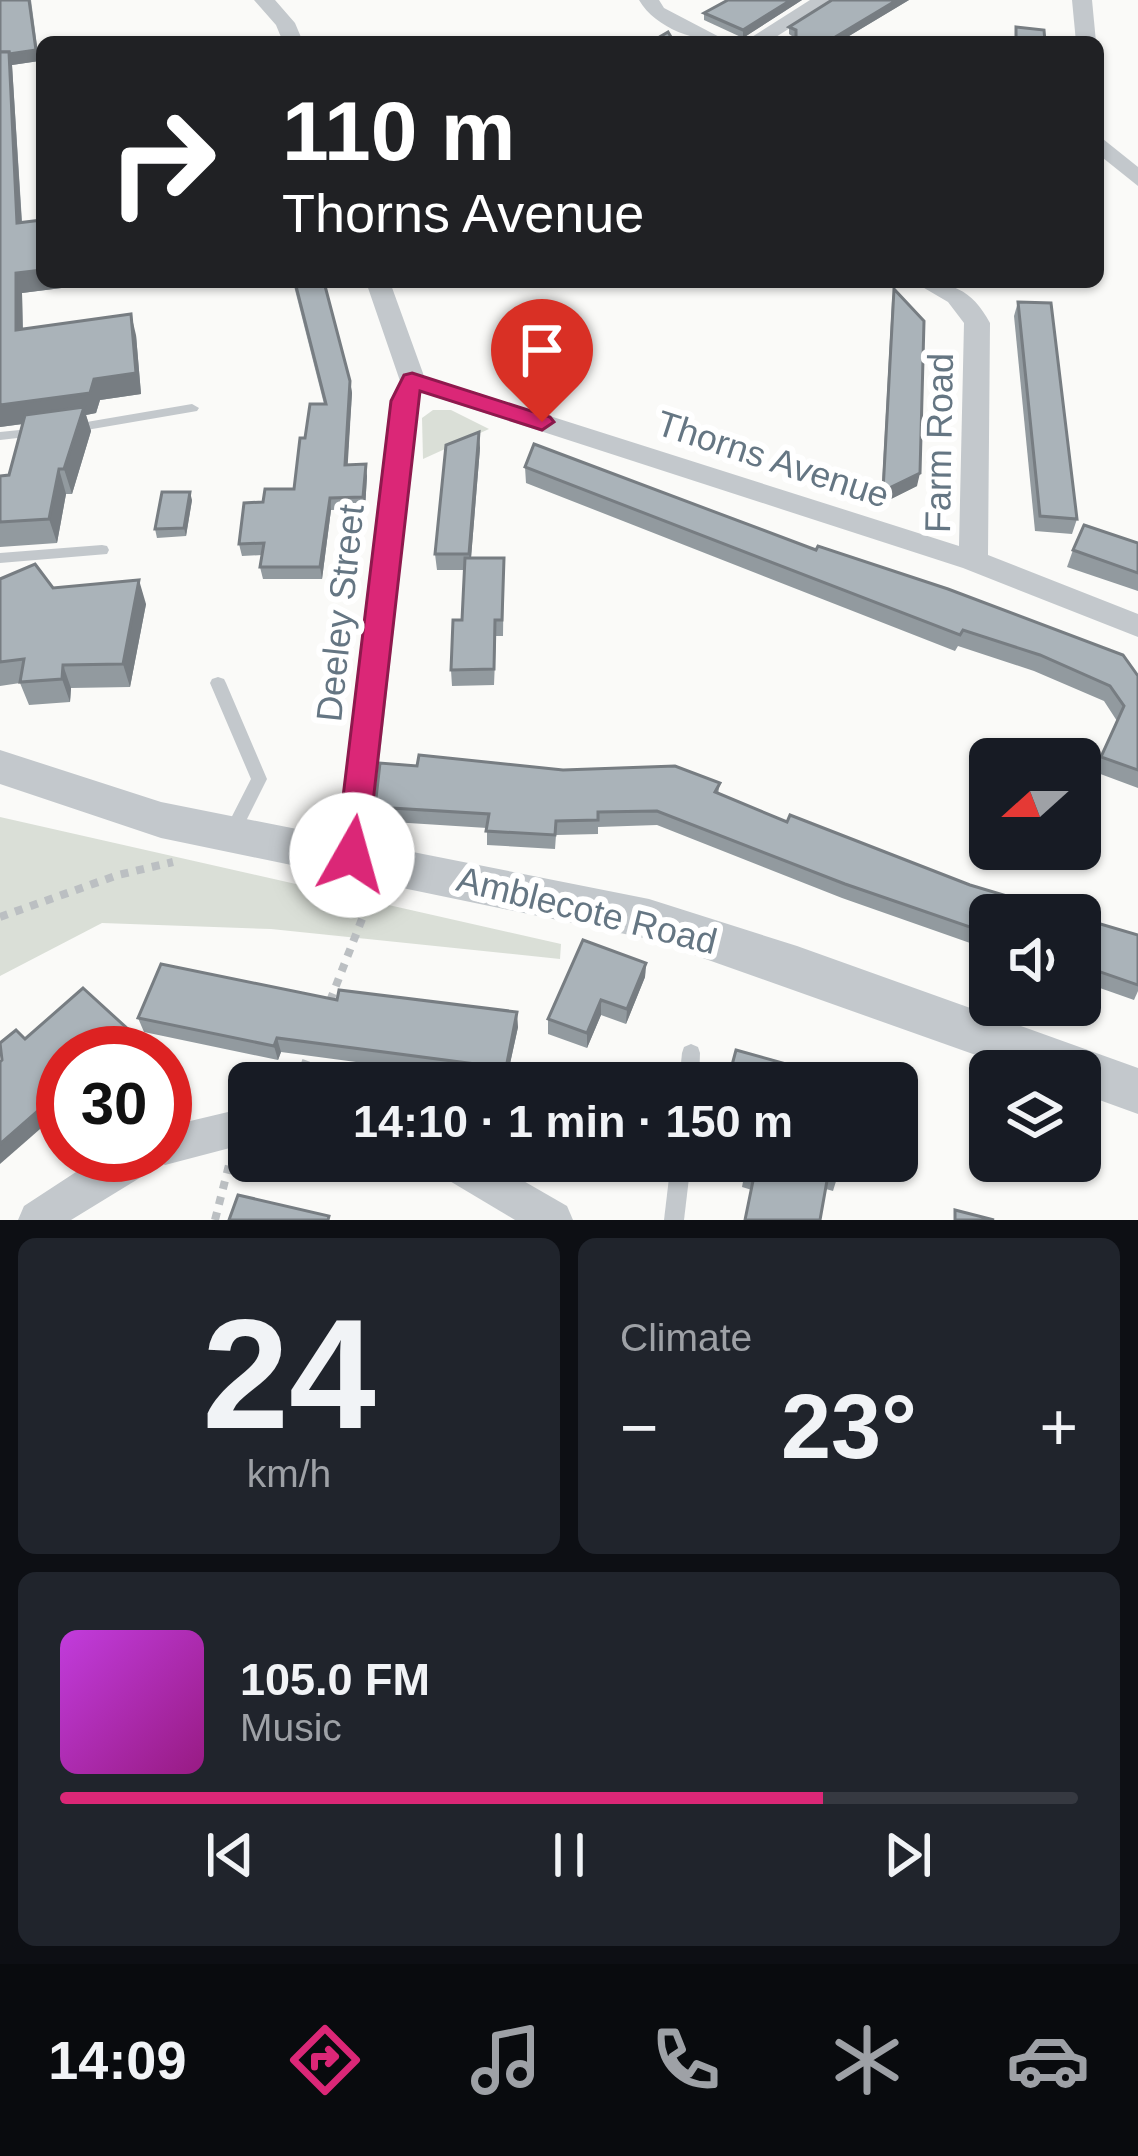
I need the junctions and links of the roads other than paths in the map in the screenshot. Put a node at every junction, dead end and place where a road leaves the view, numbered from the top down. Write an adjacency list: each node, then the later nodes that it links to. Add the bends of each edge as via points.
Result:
1 (264, 0): 5 (street)
2 (649, 0): 6 (street, via 656,12)
3 (824, 0): 7 (street)
4 (1082, 0): 8 (street)
5 (290, 36)
6 (706, 36)
7 (774, 36)
8 (1086, 36)
9 (1104, 148): 10 (street)
10 (1138, 179)
11 (380, 288): 13 (street)
12 (942, 288): 18 (street, Farm Road, via 968,304 977,323)
13 (412, 381): 18 (street, Thorns Avenue); 23 (street, Deeley Street, via 403,401)
14 (192, 408): 15 (lane)
15 (0, 436)
16 (102, 550): 17 (lane)
17 (0, 558)
18 (973, 561): 19 (street, Thorns Avenue)
19 (1138, 626)
20 (218, 683): 22 (lane, via 259,778)
21 (8, 774): 22 (street, Amblecote Road, via 161,820)
22 (232, 832): 23 (street, Amblecote Road)
23 (361, 875): 26 (street, Amblecote Road, via 649,920)
24 (691, 1052): 25 (lane)
25 (690, 1062)
26 (1138, 1091)
27 (228, 1129): 28 (street)
28 (192, 1139)
29 (91, 1182): 32 (street)
30 (488, 1182): 33 (street)
31 (679, 1182): 34 (lane)
32 (38, 1220)
33 (553, 1220)
34 (674, 1220)

